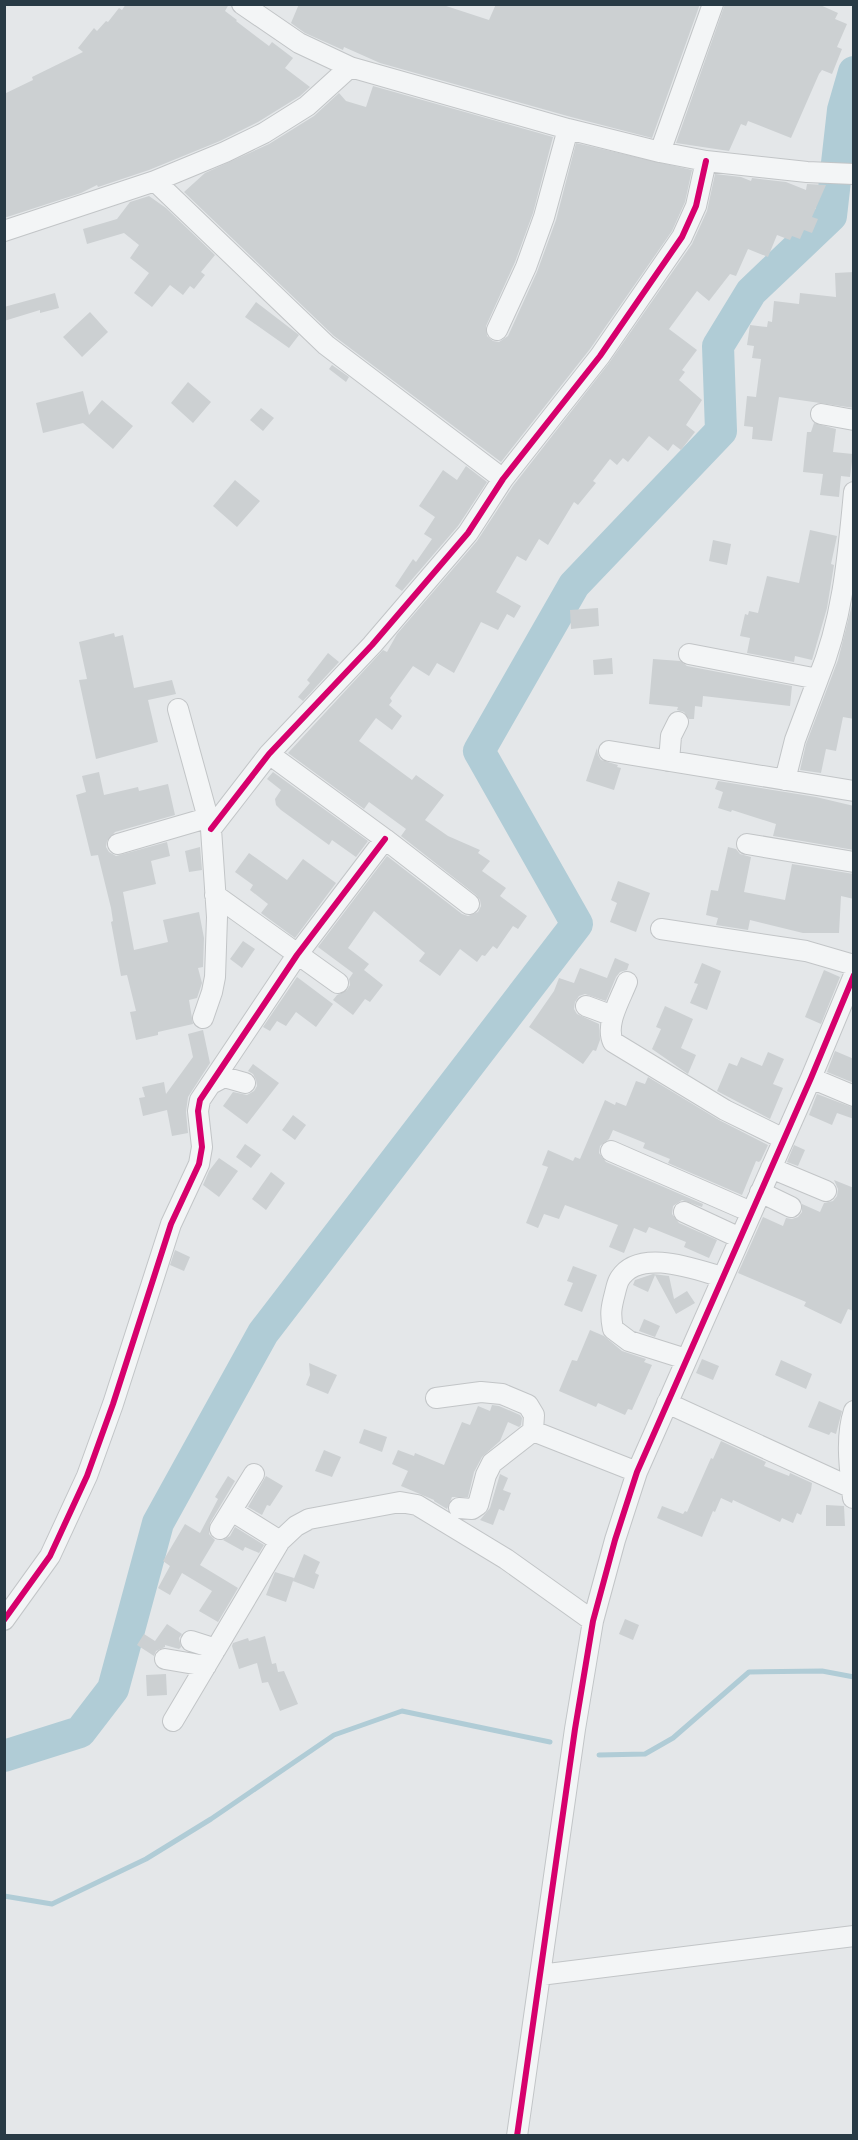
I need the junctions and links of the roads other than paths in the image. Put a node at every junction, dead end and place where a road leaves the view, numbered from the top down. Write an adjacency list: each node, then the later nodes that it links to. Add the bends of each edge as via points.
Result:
1 (242, 4): 3 (street, via 299,43)
2 (713, 4): 5 (street)
3 (350, 67): 4 (street); 8 (street, via 307,106 264,133)
4 (568, 129): 5 (street); 10 (street, via 541,227)
5 (660, 152): 6 (street)
6 (706, 160): 7 (street); 13 (street, via 696,206 682,237 600,356)
7 (854, 174)
8 (155, 181): 9 (street); 13 (street, via 326,345)
9 (4, 231)
10 (497, 330)
11 (821, 414): 12 (street)
12 (854, 420)
13 (503, 479): 21 (street, via 468,533 433,576)
14 (854, 492): 15 (street)
15 (849, 590): 17 (street)
16 (689, 654): 17 (street)
17 (818, 679): 23 (street)
18 (178, 709): 25 (street)
19 (678, 722): 22 (street, via 671,736)
20 (609, 751): 22 (street)
21 (269, 754): 25 (street); 26 (street)
22 (669, 761): 23 (street)
23 (785, 780): 24 (street)
24 (854, 791)
25 (209, 823): 27 (street); 30 (street)
26 (385, 839): 31 (street); 33 (street)
27 (118, 843)
28 (747, 844): 29 (street)
29 (854, 862)
30 (215, 896): 33 (street); 39 (street, via 215,977)
31 (469, 904)
32 (661, 929): 34 (street, via 806,951)
33 (297, 955): 36 (street); 42 (street)
34 (853, 976): 40 (street)
35 (627, 982): 38 (street)
36 (338, 983)
37 (586, 1006): 38 (street)
38 (613, 1016): 44 (street, via 610,1034 623,1050 725,1110)
39 (203, 1018)
40 (811, 1078): 43 (street); 44 (street)
41 (245, 1083): 42 (street, via 224,1077)
42 (211, 1084): 66 (street, via 198,1111 202,1147 199,1164 171,1224 87,1476 50,1556)
43 (854, 1096)
44 (784, 1139): 46 (street)
45 (611, 1151): 51 (street)
46 (771, 1168): 47 (street); 48 (street)
47 (826, 1191)
48 (760, 1192): 49 (street); 51 (street)
49 (791, 1208)
50 (684, 1212): 52 (street)
51 (751, 1212): 52 (street)
52 (740, 1238): 53 (street)
53 (722, 1277): 54 (street); 54 (street, via 658,1262 633,1266 619,1279 610,1312 613,1329 629,1341)
54 (686, 1359): 56 (street)
55 (436, 1398): 58 (street, via 481,1392 502,1394 528,1405 534,1415)
56 (667, 1403): 59 (street); 61 (street)
57 (854, 1411): 61 (street, via 849,1442)
58 (533, 1431): 59 (street); 62 (street, via 492,1463 478,1505 472,1509)
59 (637, 1472): 67 (street)
60 (254, 1474): 63 (street)
61 (853, 1494)
62 (459, 1508)
63 (232, 1511): 64 (street); 65 (street)
64 (220, 1529)
65 (280, 1541): 67 (street, via 309,1519 400,1502 417,1505 506,1559); 69 (street)
66 (4, 1620)
67 (593, 1621): 73 (street)
68 (191, 1641): 69 (street)
69 (211, 1658): 70 (street); 71 (street)
70 (165, 1659)
71 (173, 1721)
72 (854, 1936): 73 (street)
73 (540, 1975): 74 (street)
74 (517, 2136)

